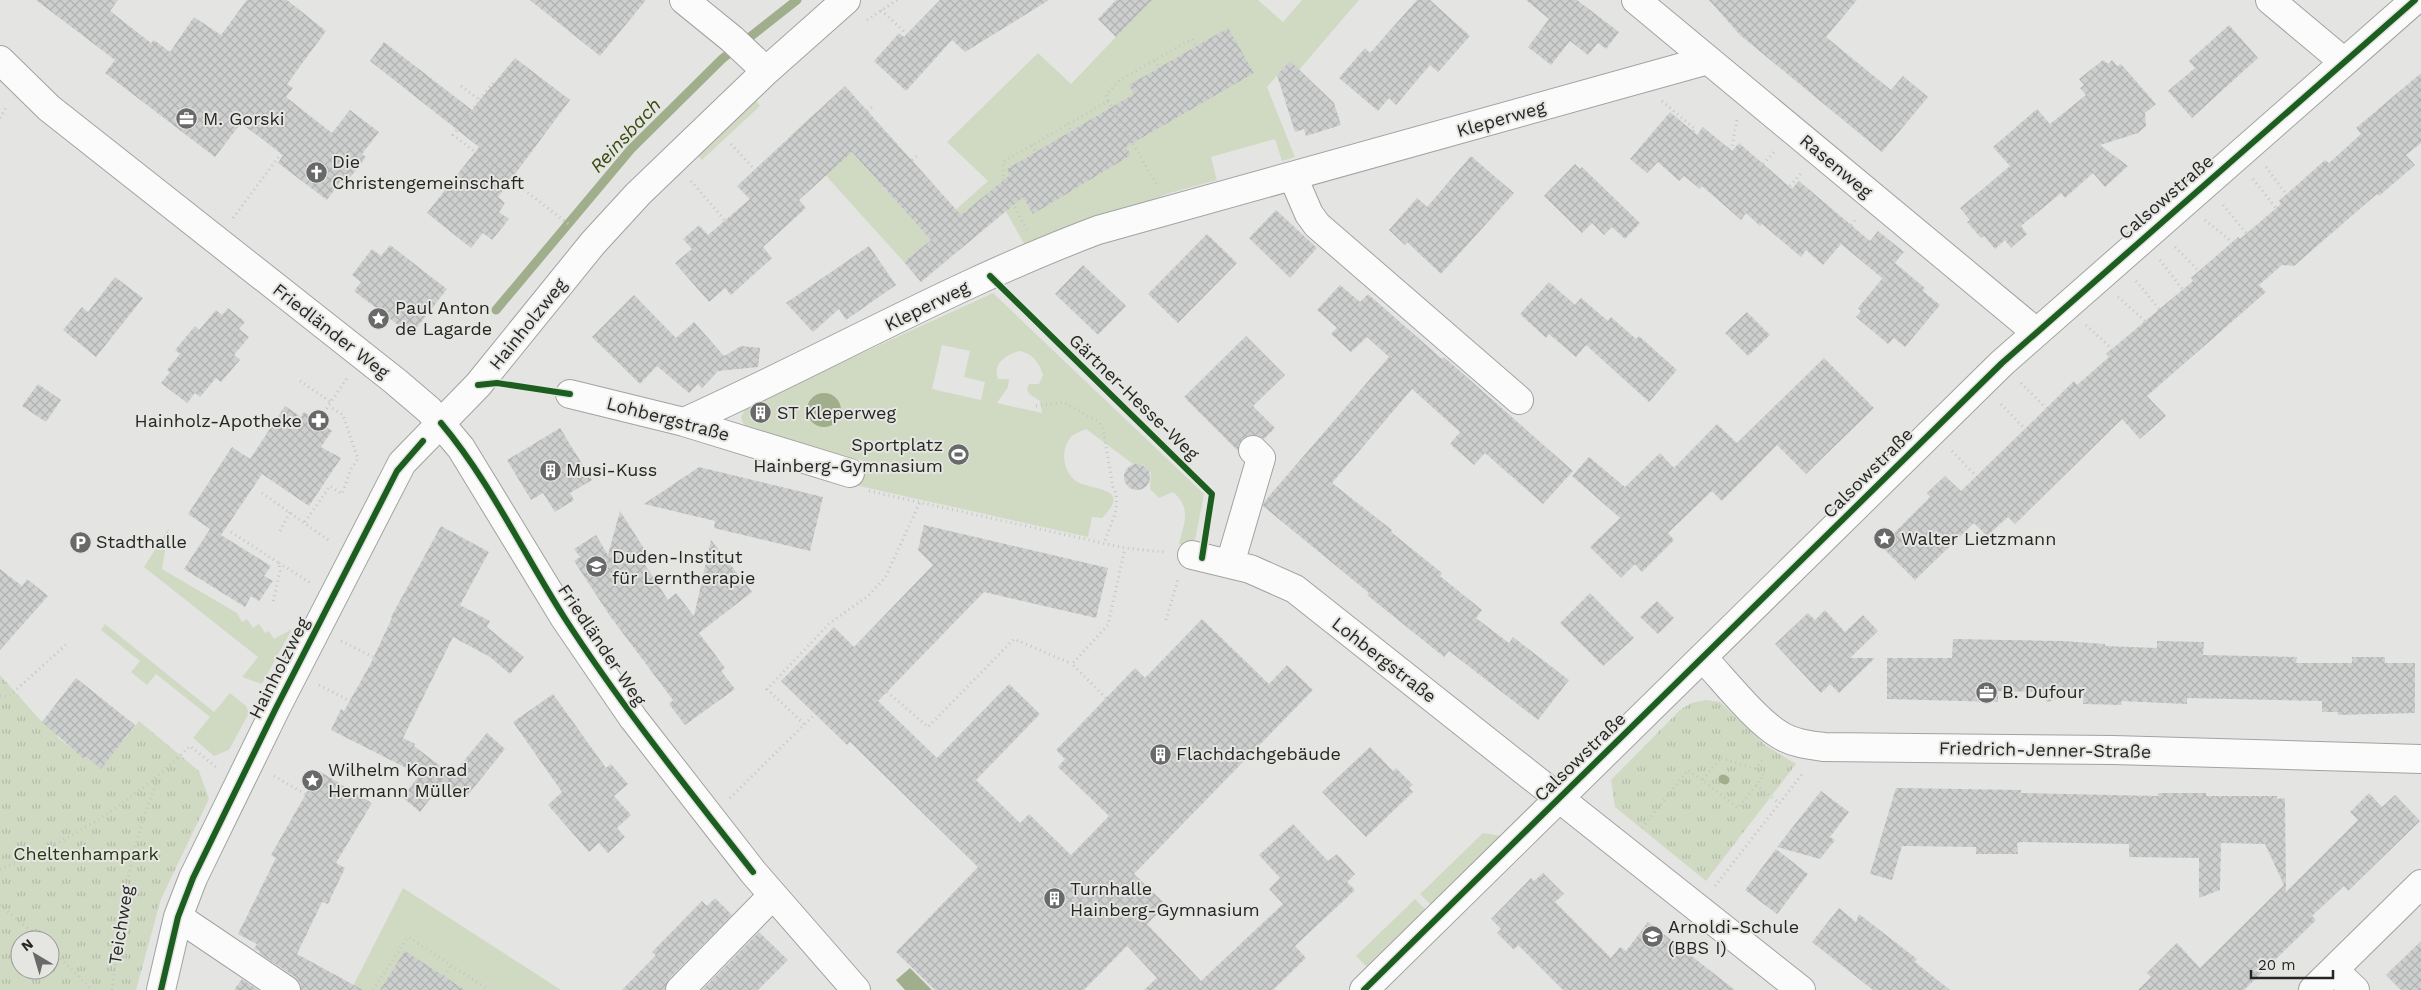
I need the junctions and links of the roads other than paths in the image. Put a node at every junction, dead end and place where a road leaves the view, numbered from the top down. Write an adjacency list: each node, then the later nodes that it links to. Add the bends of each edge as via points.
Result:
1 (684, 0): 9 (street)
2 (846, 0): 9 (street, Hainholzweg)
3 (1636, 0): 7 (street, Rasenweg)
4 (2270, 0): 8 (street)
5 (2415, 0): 8 (street, Calsowstraße)
6 (0, 60): 15 (street, Friedländer Weg, via 49,108 411,394)
7 (1708, 60): 10 (street, Kleperweg); 11 (street, Rasenweg)
8 (2344, 62): 11 (street, Calsowstraße)
9 (766, 71): 15 (street, Hainholzweg, via 666,166 593,243 478,385)
10 (1293, 177): 13 (street, via 1317,225); 14 (street, Kleperweg, via 1098,230 1039,252)
11 (2036, 332): 20 (street, Calsowstraße)
12 (570, 394): 14 (street, Lohbergstraße)
13 (1519, 400)
14 (684, 422): 17 (street, Lohbergstraße)
15 (441, 423): 24 (street, Friedländer Weg, via 471,462 595,664 710,818); 25 (street, Hainholzweg, via 402,463 353,555 244,772 193,878)
16 (1253, 450): 18 (street, via 1260,458)
17 (850, 473)
18 (1230, 564): 19 (street, Lohbergstraße); 22 (street, Lohbergstraße, via 1250,569 1295,589)
19 (1186, 565)
20 (1703, 658): 21 (street, Friedrich-Jenner-Straße, via 1780,735 1824,747 2113,750); 22 (street, Calsowstraße)
21 (2421, 759)
22 (1559, 799): 31 (street, Calsowstraße); 32 (street, Lohbergstraße)
23 (2421, 884): 26 (street)
24 (773, 895): 29 (street); 30 (street, Friedländer Weg)
25 (178, 917): 27 (street, Hainholzweg); 28 (street)
26 (2334, 970): 33 (street); 34 (street)
27 (161, 990)
28 (286, 990)
29 (680, 990)
30 (856, 990)
31 (1364, 990)
32 (1801, 990)
33 (2313, 990)
34 (2354, 990)

